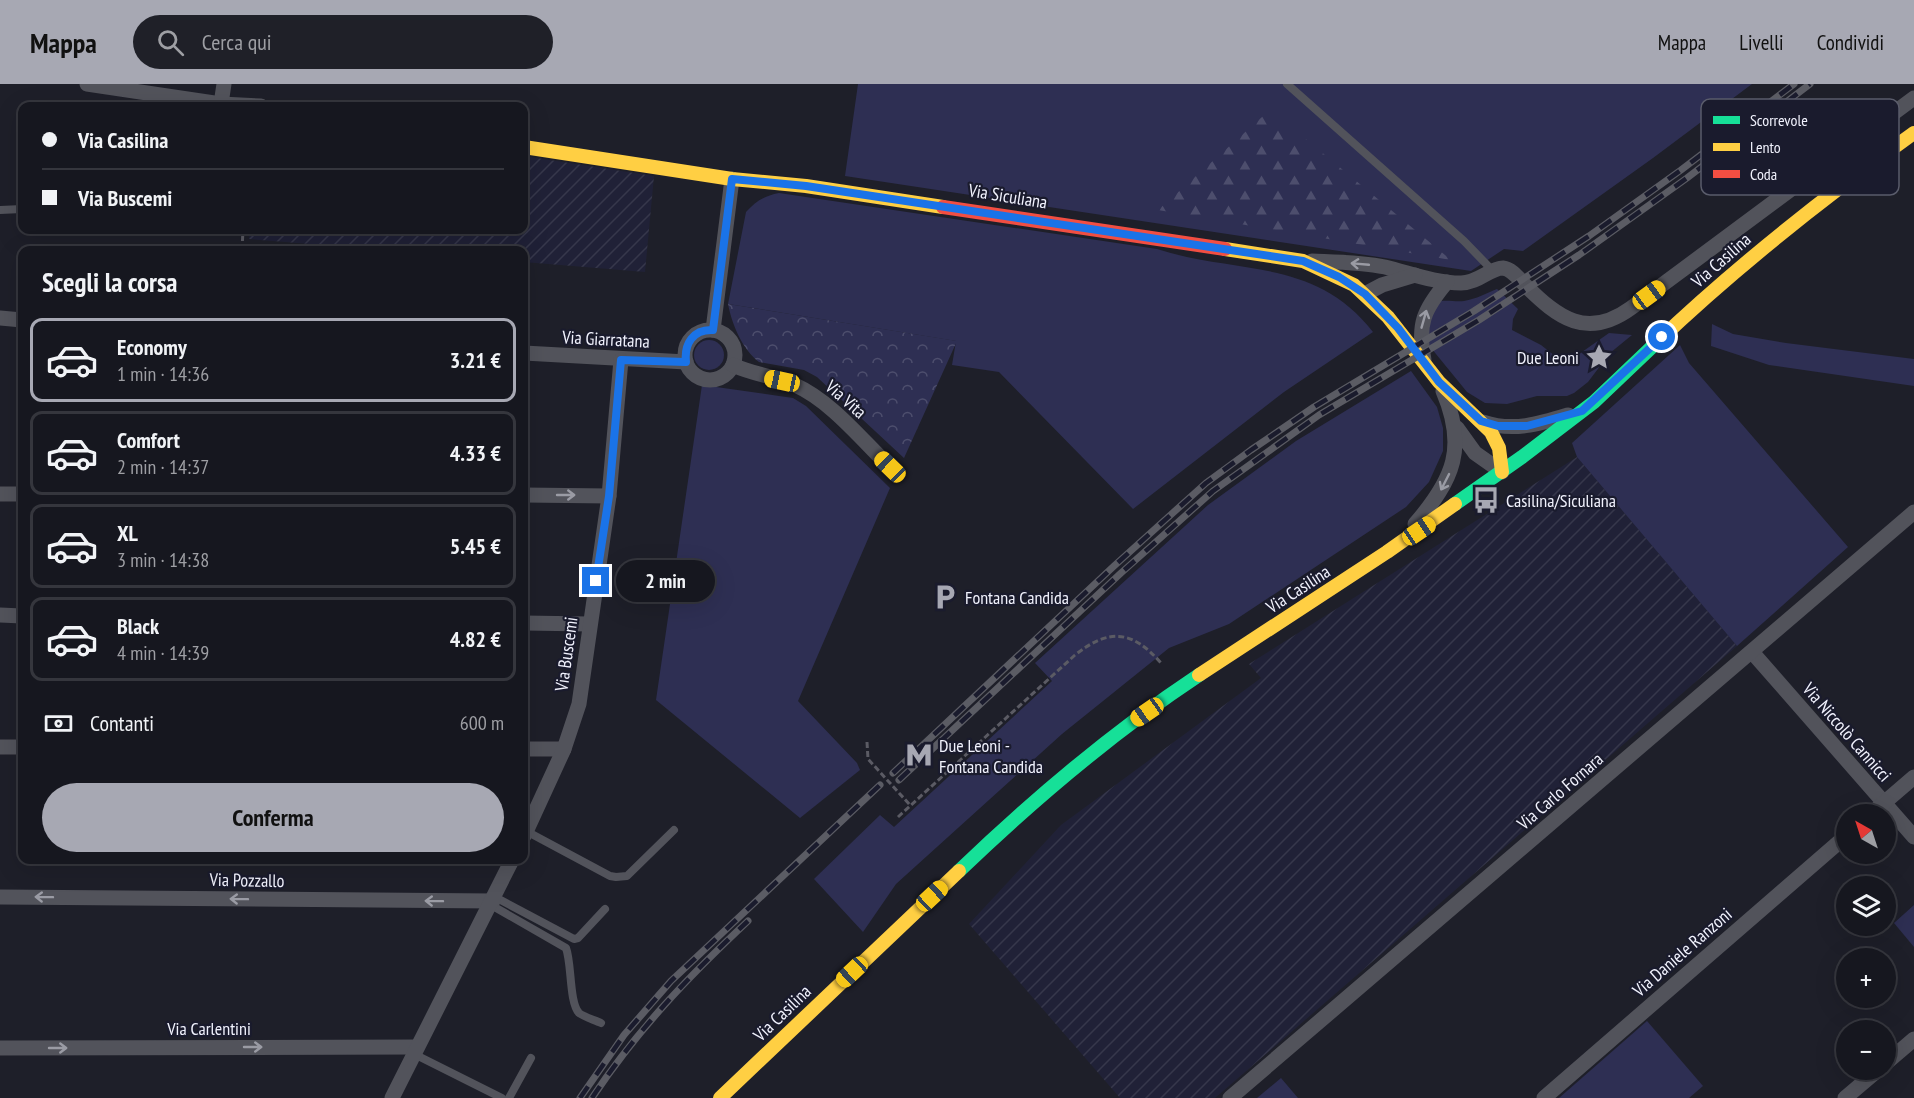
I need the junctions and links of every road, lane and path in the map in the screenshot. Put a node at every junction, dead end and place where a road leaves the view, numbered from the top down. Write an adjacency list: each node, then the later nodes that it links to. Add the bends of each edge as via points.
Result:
1 (87, 84): 5 (street)
2 (224, 84): 6 (street)
3 (1287, 84): 17 (lane)
4 (1914, 98): 7 (street)
5 (181, 102)
6 (221, 102)
7 (1899, 109)
8 (1914, 133): 9 (main road, Via Casilina)
9 (1899, 144)
10 (528, 148): 11 (main road, Via Siculiana)
11 (732, 179): 16 (main road, Via Siculiana, via 806,186); 23 (street)
12 (1783, 195): 17 (street, via 1631,308 1611,320 1592,325 1573,322 1546,304 1509,270)
13 (1828, 195): 30 (main road, Via Casilina, via 1699,303)
14 (18, 209): 15 (lane)
15 (0, 210)
16 (1303, 261): 18 (street, one-way to 16, via 1365,264); 20 (main road, Via Siculiana)
17 (1493, 271): 19 (street, via 1470,283)
18 (1415, 275): 19 (street); 20 (street)
19 (1447, 282): 27 (street, one-way to 19, via 1421,342 1423,318)
20 (1365, 294): 27 (main road, Via Siculiana)
21 (0, 318): 22 (street)
22 (18, 320)
23 (713, 330): 26 (street, via 691,338 686,347); 28 (street, via 731,341)
24 (528, 353): 25 (street, Via Giarratana)
25 (621, 360): 26 (street, Via Giarratana); 38 (street, Via Buscemi)
26 (686, 362): 28 (street, via 693,373 706,380 726,374)
27 (1425, 363): 29 (main road, Via Siculiana)
28 (733, 364): 33 (street, Via Vita, via 794,384 815,396)
29 (1439, 382): 31 (main road, Via Siculiana); 32 (street)
30 (1582, 411): 31 (street, via 1519,428); 34 (main road, Via Casilina)
31 (1481, 421): 34 (main road, Via Siculiana, via 1496,440)
32 (1455, 426): 34 (street, via 1475,453); 40 (street, one-way to 40, via 1454,454 1443,486 1424,514)
33 (890, 467)
34 (1502, 472): 40 (main road, Via Casilina)
35 (0, 494): 36 (street)
36 (18, 494)
37 (528, 495): 38 (street, one-way to 38)
38 (609, 496): 44 (street, Via Buscemi)
39 (1914, 512): 45 (street, Via Carlo Fornara)
40 (1387, 552): 76 (main road, Via Casilina, via 1196,677 1087,757 999,833)
41 (0, 615): 42 (street)
42 (18, 616)
43 (528, 623): 44 (street)
44 (589, 624): 51 (street, Via Buscemi, via 579,704)
45 (1752, 652): 53 (street, Via Niccolò Cannicci); 77 (street, Via Carlo Fornara)
46 (1161, 663): 54 (path, via 1148,649 1131,640 1113,636 1096,640)
47 (867, 742): 54 (path, via 868,759)
48 (0, 747): 49 (street)
49 (18, 747)
50 (528, 749): 51 (street)
51 (564, 749): 57 (street, Via Buscemi)
52 (1914, 777): 53 (street)
53 (1884, 804)
54 (910, 806): 55 (path)
55 (898, 817)
56 (1896, 817): 60 (street, Via Niccolò Cannicci)
57 (528, 827)
58 (674, 830): 59 (lane, via 621,878)
59 (528, 835)
60 (1914, 837)
61 (1836, 845): 78 (street, Via Daniele Ranzoni)
62 (510, 864): 64 (street)
63 (0, 897): 64 (street, Via Pozzallo, one-way to 63)
64 (493, 901): 65 (lane, via 574,939); 66 (lane, via 566,948 574,1004 580,1013); 69 (street)
65 (605, 909)
66 (601, 1023)
67 (1914, 1039): 70 (street)
68 (0, 1048): 69 (street, Via Carlentini, one-way to 69)
69 (415, 1050): 73 (street); 74 (lane)
70 (1896, 1054)
71 (531, 1058): 75 (lane)
72 (1866, 1080): 79 (street)
73 (392, 1098)
74 (502, 1098)
75 (509, 1098)
76 (720, 1098)
77 (1230, 1098)
78 (1544, 1098)
79 (1845, 1098)

